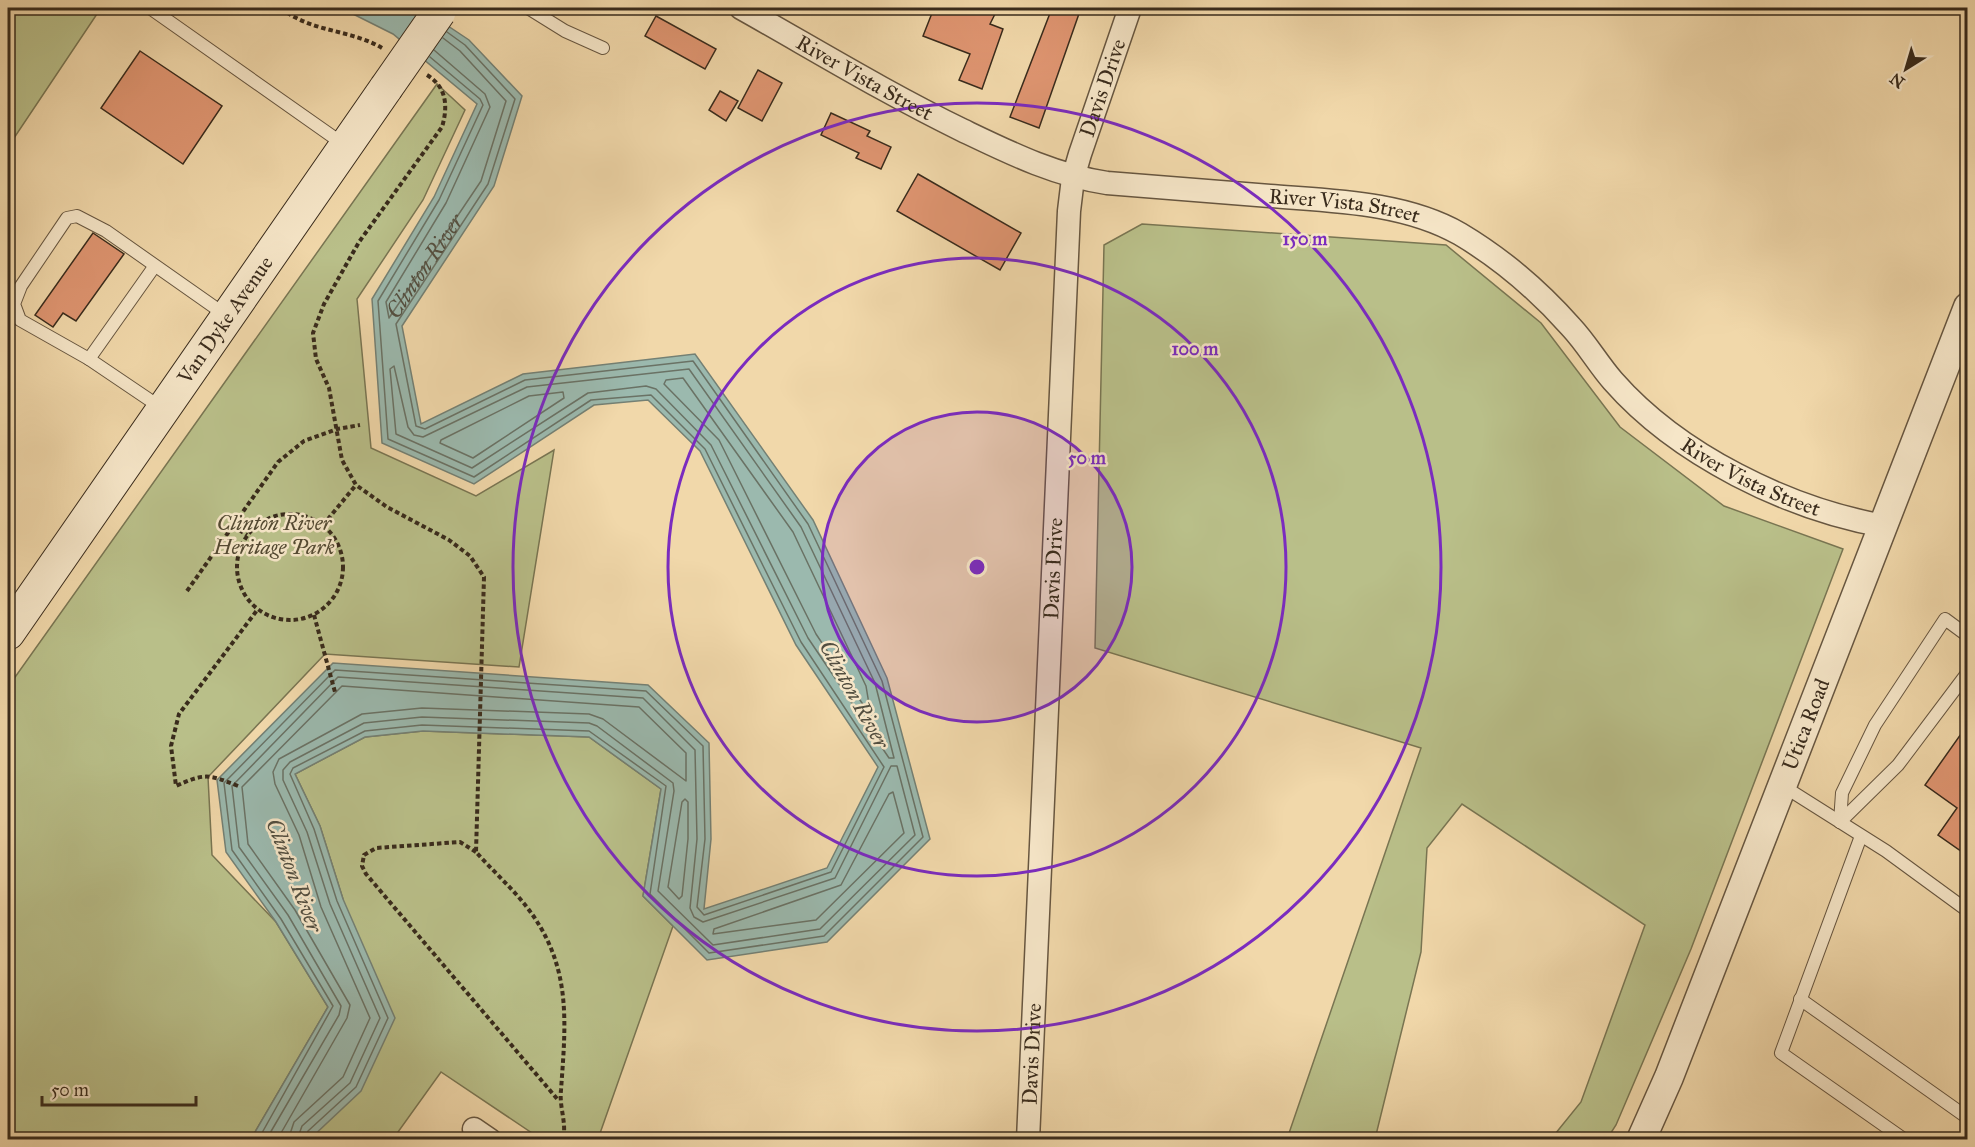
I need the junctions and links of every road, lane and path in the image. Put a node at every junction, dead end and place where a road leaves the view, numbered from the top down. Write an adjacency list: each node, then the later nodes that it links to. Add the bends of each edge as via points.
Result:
1 (150, 8): 10 (lane)
2 (281, 8): 8 (path, via 315,28)
3 (528, 8): 7 (lane)
4 (741, 8): 11 (street, River Vista Street, via 943,120 1042,168)
5 (1130, 8): 11 (street, Davis Drive)
6 (441, 10): 10 (main road, Van Dyke Avenue, bridge)
7 (603, 48)
8 (382, 49)
9 (423, 73): 18 (path, via 442,91 447,110 442,127 359,242 324,304 313,333 316,359 329,388)
10 (347, 146): 14 (main road, Van Dyke Avenue)
11 (1073, 178): 22 (street, River Vista Street, via 1345,202 1393,210 1459,233 1537,292 1633,402 1685,445 1772,490 1853,521); 41 (street, Davis Drive)
12 (154, 267): 14 (lane); 15 (lane); 15 (lane, via 106,231 77,216 67,218 21,286 14,304 20,320)
13 (1968, 307): 22 (street, Utica Road)
14 (228, 317): 16 (main road, Van Dyke Avenue)
15 (89, 359): 16 (lane)
16 (163, 409): 27 (main road, Van Dyke Avenue)
17 (360, 425): 18 (path)
18 (337, 429): 19 (path, via 342,460); 21 (path, via 304,441 278,462)
19 (356, 485): 20 (path); 35 (path, via 387,507 449,540 470,556 484,577)
20 (323, 525): 23 (path, via 308,517 283,515 259,524); 26 (path, via 335,538 344,573 329,605)
21 (233, 526): 23 (path); 24 (path)
22 (1884, 526): 32 (street, Utica Road)
23 (247, 535): 25 (path, via 237,566 243,590)
24 (187, 591)
25 (258, 609): 26 (path, via 285,620); 31 (path, via 179,714 171,746 176,786 199,776)
26 (314, 615): 30 (path)
27 (8, 633)
28 (1968, 636): 33 (lane, via 1945,620 1875,725 1842,793)
29 (1968, 672): 33 (lane, via 1898,765)
30 (335, 692)
31 (238, 786)
32 (1783, 786): 33 (lane); 42 (street, Utica Road)
33 (1840, 822): 34 (lane)
34 (1861, 836): 36 (lane); 37 (lane)
35 (476, 852): 38 (path, via 526,906 550,948 564,993 566,1031); 38 (path, via 460,842 376,848 364,855 362,866)
36 (1968, 911)
37 (1800, 999): 39 (lane); 43 (lane, via 1780,1053)
38 (560, 1101): 40 (path, via 565,1120)
39 (1968, 1118)
40 (563, 1140)
41 (1028, 1140)
42 (1641, 1140)
43 (1905, 1140)

